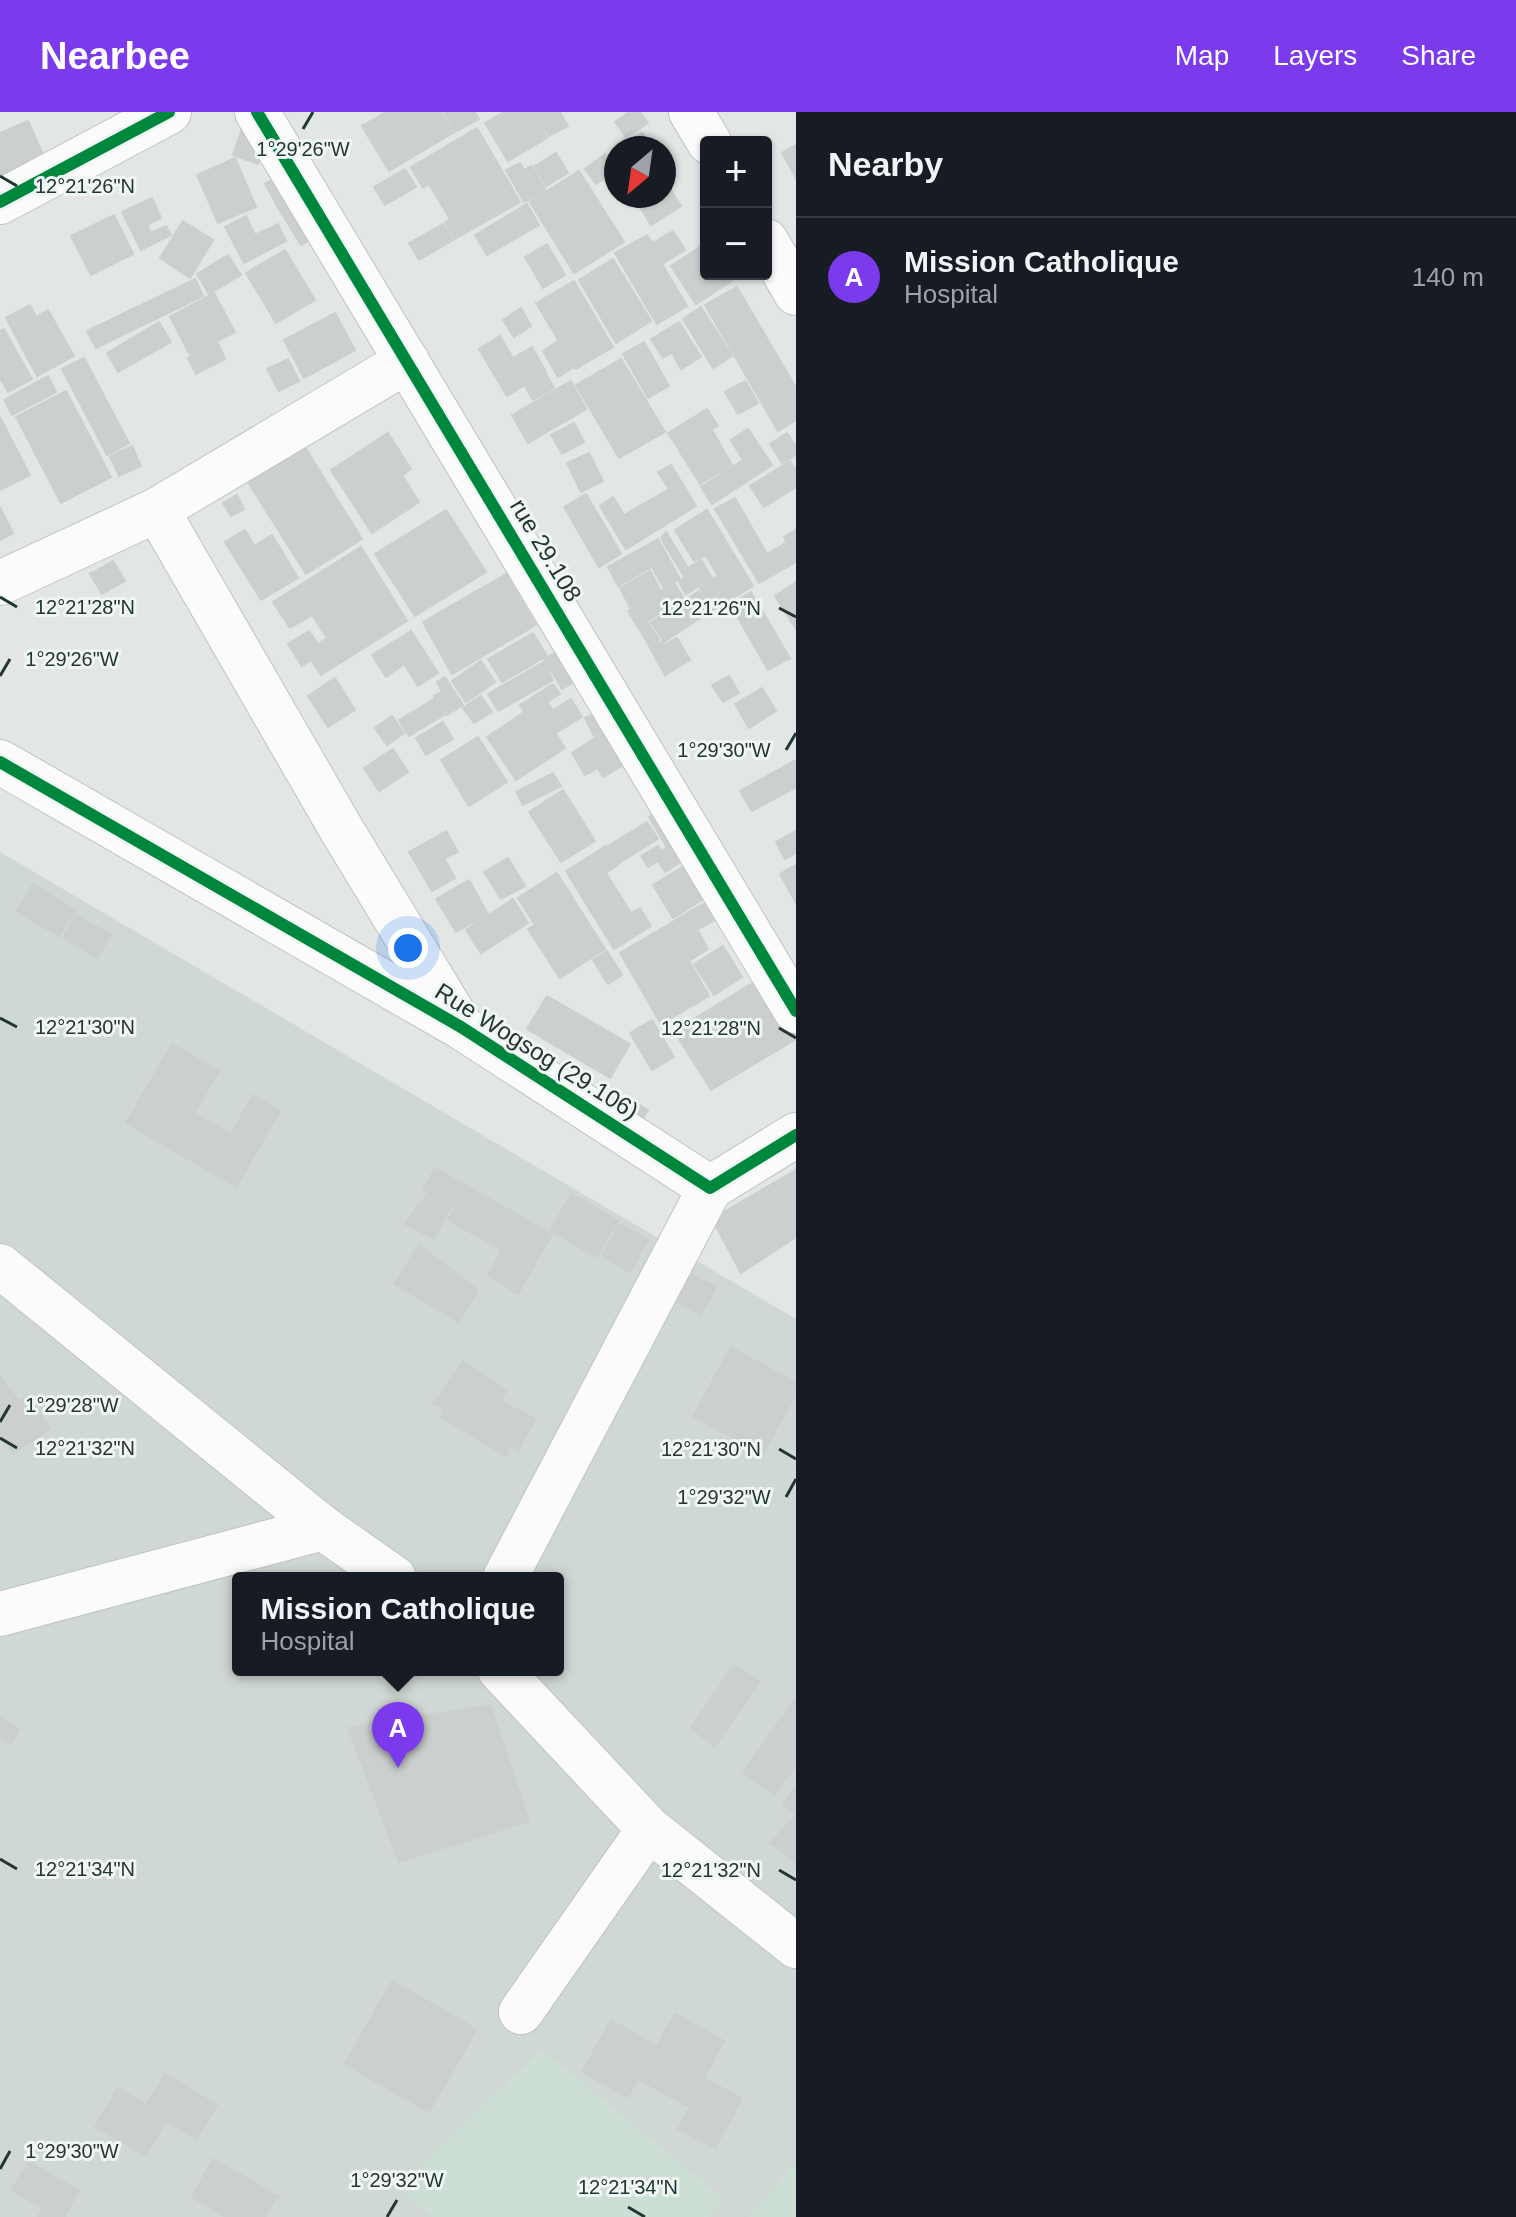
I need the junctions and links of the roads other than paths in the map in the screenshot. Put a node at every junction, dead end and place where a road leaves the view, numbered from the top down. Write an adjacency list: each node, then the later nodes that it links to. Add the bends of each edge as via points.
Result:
1 (169, 112): 5 (street)
2 (257, 112): 8 (street, rue 29.108)
3 (691, 112): 4 (street)
4 (705, 136)
5 (0, 202)
6 (772, 251): 7 (street)
7 (796, 293)
8 (407, 361): 9 (street); 12 (street, rue 29.108)
9 (157, 510): 10 (street); 13 (street)
10 (0, 583)
11 (0, 762): 13 (street, Rue Wogsog (29.106))
12 (796, 1011)
13 (461, 1027): 15 (street, Rue Wogsog (29.106))
14 (796, 1135): 15 (street)
15 (710, 1188): 19 (street)
16 (0, 1266): 17 (street)
17 (323, 1528): 18 (street); 20 (street)
18 (385, 1572)
19 (508, 1572)
20 (0, 1614)
21 (506, 1676): 22 (street)
22 (649, 1829): 23 (street); 24 (street)
23 (796, 1946)
24 (521, 2012)

